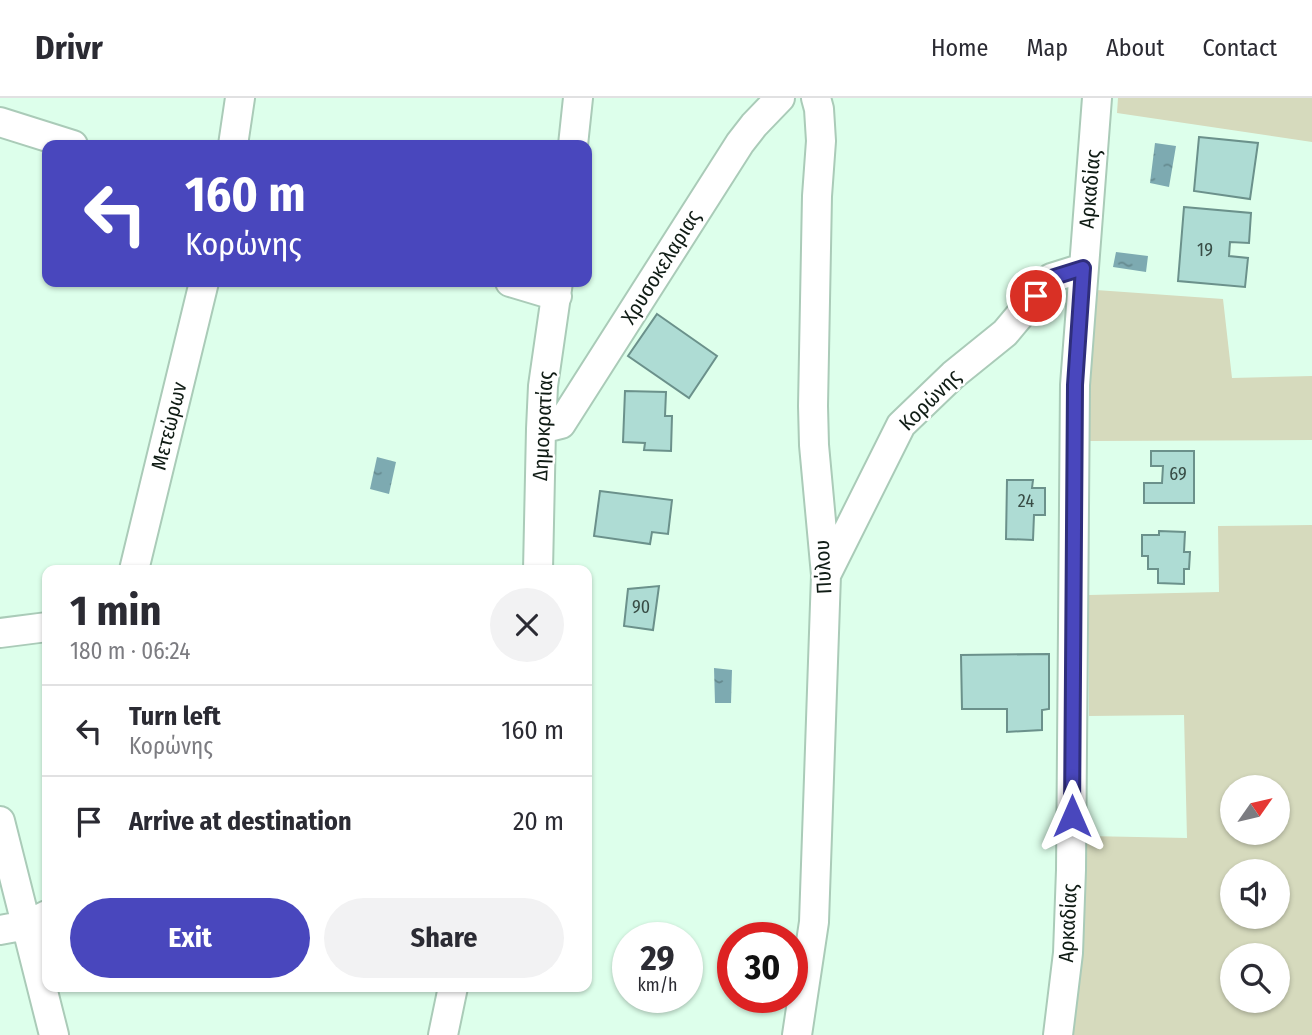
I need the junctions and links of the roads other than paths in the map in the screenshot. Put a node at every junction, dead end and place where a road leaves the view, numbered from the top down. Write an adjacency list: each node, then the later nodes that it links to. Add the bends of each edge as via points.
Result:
1 (240, 98): 8 (street)
2 (578, 98): 9 (street)
3 (780, 98): 13 (street, Χρυσοκελαριας, via 740,143 561,424)
4 (816, 98): 16 (street, Πύλου, via 821,141 813,406)
5 (1097, 98): 10 (street, Αρκαδίας)
6 (0, 122): 7 (street)
7 (57, 140)
8 (234, 140)
9 (574, 140)
10 (1083, 268): 16 (street, Κορώνης, via 1051,278 1005,333 901,425); 27 (street, Αρκαδίας, via 1075,385 1071,870 1068,953)
11 (203, 287): 14 (street, Μετεώρων)
12 (558, 289): 13 (street, Δημοκρατίας)
13 (541, 429): 15 (street, Δημοκρατίας)
14 (135, 565)
15 (538, 565)
16 (826, 575): 26 (street, Πύλου, via 814,922)
17 (42, 628): 18 (street)
18 (0, 633)
19 (0, 821): 20 (street)
20 (25, 924): 21 (street)
21 (42, 989)
22 (43, 992): 24 (street)
23 (452, 992): 25 (street)
24 (54, 1035)
25 (443, 1035)
26 (797, 1035)
27 (1058, 1035)

